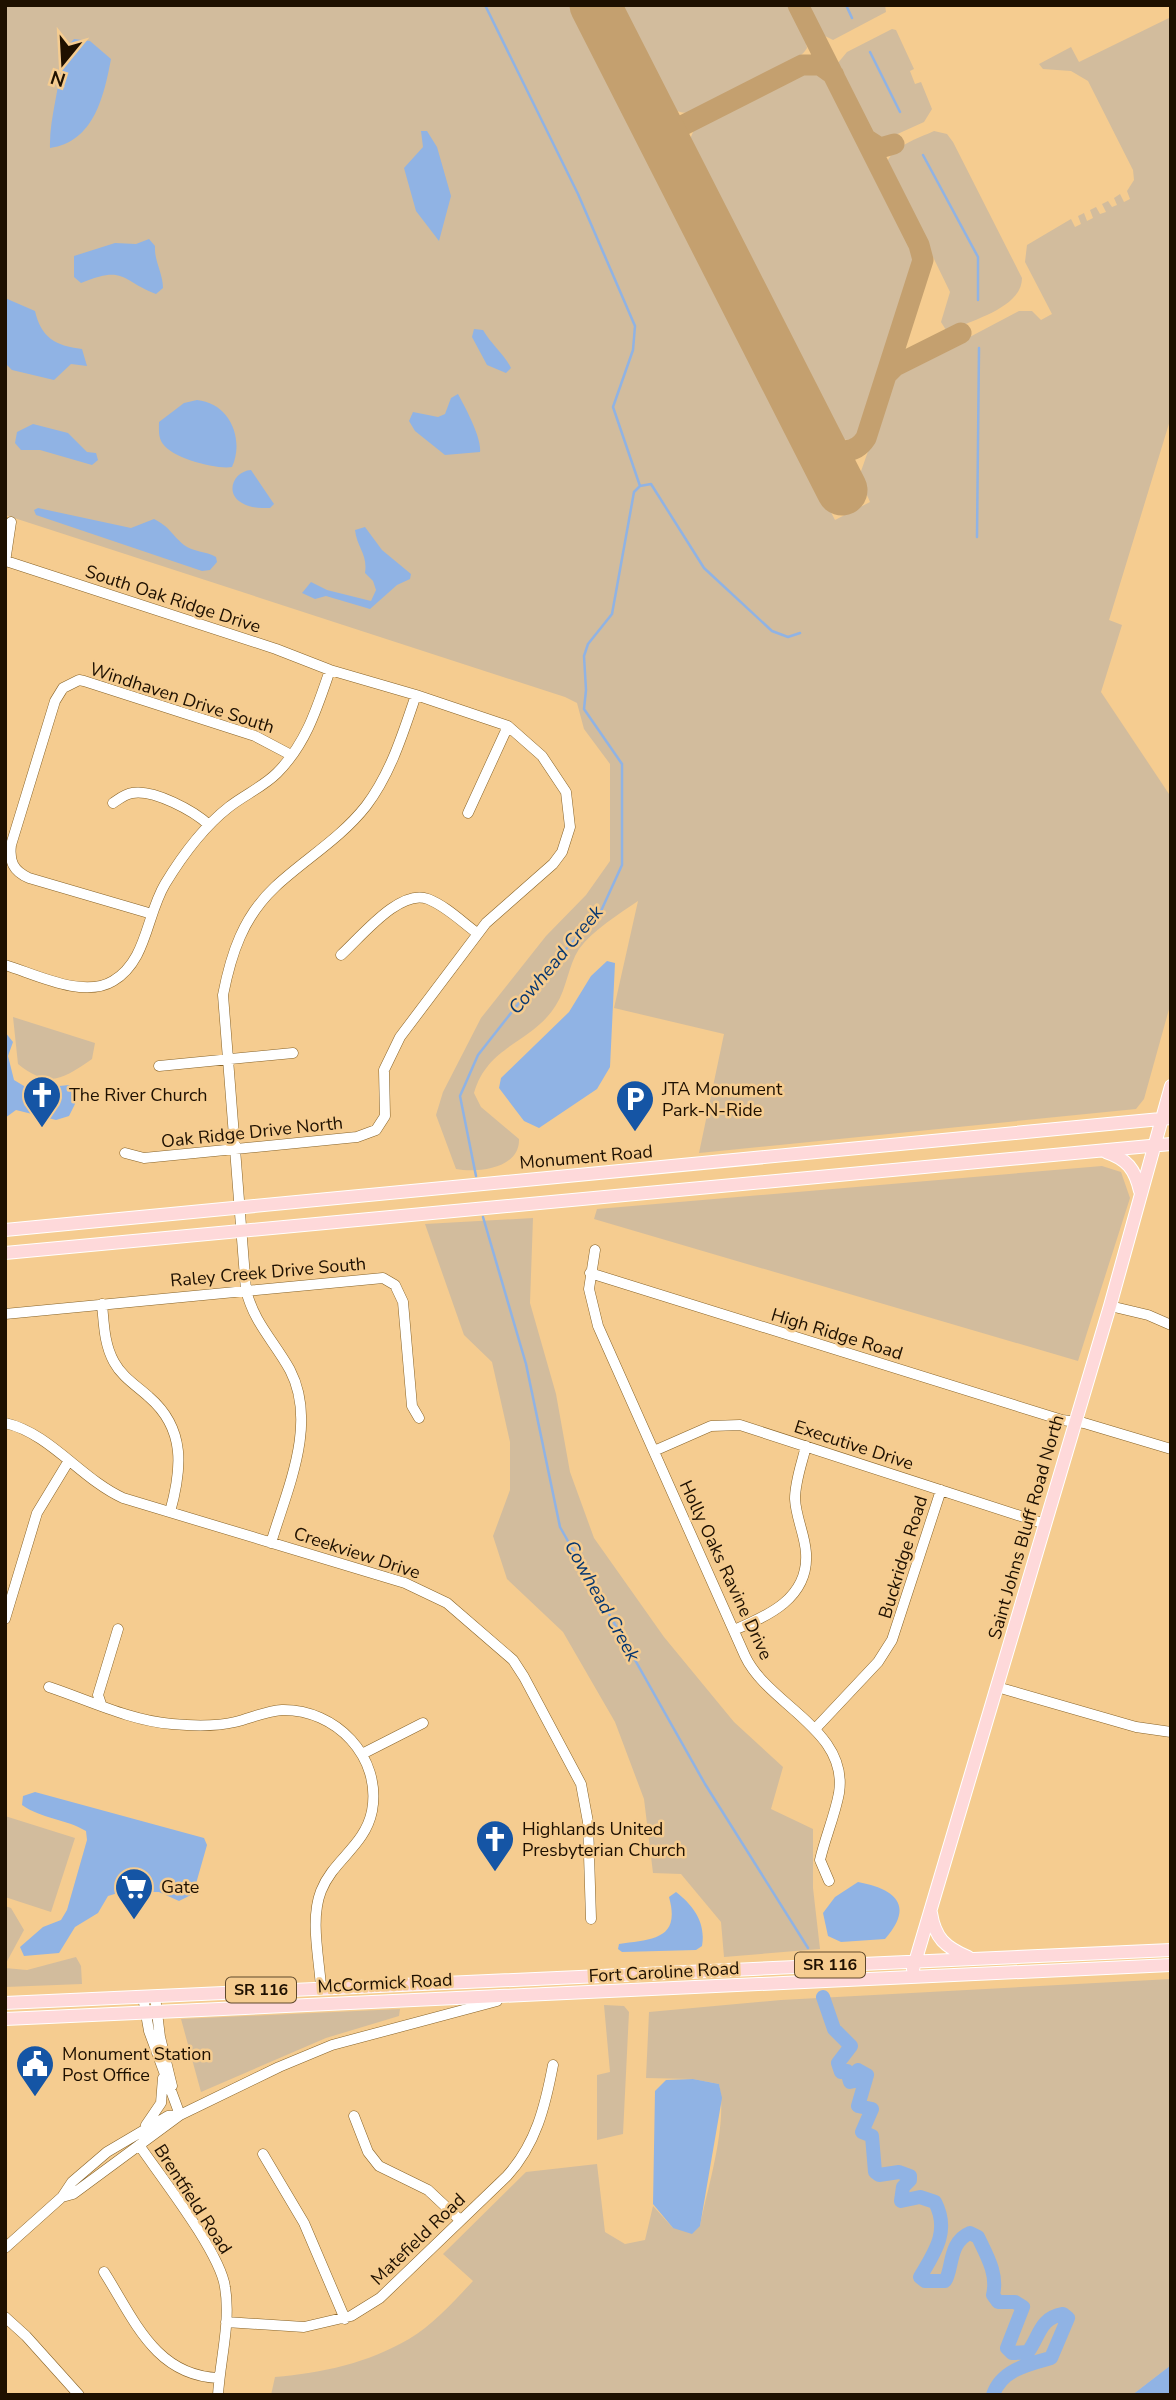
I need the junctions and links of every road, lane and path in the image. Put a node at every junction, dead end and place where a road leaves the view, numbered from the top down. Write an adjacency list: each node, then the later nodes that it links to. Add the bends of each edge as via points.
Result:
1 (11, 522): 2 (street)
2 (5, 561): 3 (street, South Oak Ridge Drive)
3 (330, 670): 4 (street, South Oak Ridge Drive); 6 (street, via 310,726)
4 (416, 695): 5 (street, South Oak Ridge Drive); 15 (street, via 394,757 366,806 274,888 246,922 229,960 223,995)
5 (508, 726): 8 (street); 11 (street, via 542,756 561,784 570,827 553,864)
6 (291, 755): 9 (street, via 276,773); 10 (street, Windhaven Drive South, via 255,736 84,681 63,688 55,701 11,845 13,865 29,878)
7 (113, 803): 9 (street, via 139,793 190,810)
8 (468, 813)
9 (209, 825): 10 (street, via 163,887)
10 (152, 914): 13 (street, via 135,958 105,985 80,987)
11 (477, 933): 12 (street, via 434,902 416,897 398,903); 21 (street, Oak Ridge Drive North, via 392,1050 384,1070 385,1116 380,1126 357,1137)
12 (341, 955)
13 (5, 965)
14 (293, 1053): 15 (street)
15 (226, 1060): 16 (street); 21 (street)
16 (159, 1066)
17 (1171, 1086): 18 (main road, Saint Johns Bluff Road North)
18 (1166, 1118): 20 (main road, Saint Johns Bluff Road North); 24 (main road, Monument Road)
19 (1171, 1144): 20 (main road)
20 (1154, 1146): 22 (main road); 26 (main road, Saint Johns Bluff Road North)
21 (234, 1149): 23 (street, Oak Ridge Drive North, via 144,1158); 27 (street)
22 (1103, 1150): 25 (main road); 26 (main road, via 1128,1163)
23 (125, 1153)
24 (702, 1164): 25 (main road); 27 (main road, Monument Road)
25 (703, 1187): 29 (main road)
26 (1141, 1195): 35 (main road, Saint Johns Bluff Road North)
27 (239, 1208): 28 (main road, Monument Road); 29 (street)
28 (5, 1230)
29 (241, 1230): 31 (main road); 33 (street)
30 (595, 1250): 32 (street, Holly Oaks Ravine Drive)
31 (5, 1253)
32 (590, 1273): 39 (street, High Ridge Road); 43 (street, Holly Oaks Ravine Drive, via 598,1326)
33 (246, 1290): 34 (street, Raley Creek Drive South); 38 (street, Raley Creek Drive South, via 374,1278 395,1284 403,1302 412,1406); 48 (street, via 251,1312 289,1368 301,1405 300,1440)
34 (102, 1304): 36 (street, Raley Creek Drive South); 46 (street, via 106,1341 115,1364 158,1405 175,1435 180,1474)
35 (1110, 1306): 37 (street); 39 (main road, Saint Johns Bluff Road North)
36 (5, 1314)
37 (1171, 1325)
38 (419, 1419)
39 (1075, 1421): 42 (street, High Ridge Road); 47 (main road, Saint Johns Bluff Road North)
40 (5, 1423): 44 (street, Creekview Drive, via 26,1430)
41 (806, 1446): 43 (street, Executive Drive, via 729,1424 711,1426); 45 (street, Executive Drive); 51 (street, via 795,1497 806,1553 804,1572 787,1603)
42 (1171, 1449)
43 (654, 1451): 51 (street, Holly Oaks Ravine Drive)
44 (68, 1462): 46 (street, Creekview Drive, via 109,1492); 49 (street, via 37,1513)
45 (941, 1490): 47 (street, Executive Drive); 56 (street, Buckridge Road, via 892,1640 878,1662)
46 (170, 1512): 48 (street, Creekview Drive)
47 (1045, 1524): 53 (main road, Saint Johns Bluff Road North)
48 (271, 1543): 61 (street, Creekview Drive, via 427,1592 466,1618 513,1660 581,1784 588,1822)
49 (5, 1619)
50 (118, 1629): 54 (street, via 98,1695)
51 (734, 1630): 56 (street, Holly Oaks Ravine Drive, via 757,1676)
52 (49, 1687): 54 (street)
53 (997, 1688): 57 (street, via 1136,1727); 60 (main road, Saint Johns Bluff Road North)
54 (101, 1704): 58 (street, via 188,1726 295,1711 335,1727)
55 (423, 1723): 58 (street)
56 (815, 1729): 59 (street, Holly Oaks Ravine Drive, via 831,1750 839,1781 820,1860)
57 (1171, 1732)
58 (364, 1753): 68 (street, via 372,1810 362,1838 321,1892 317,1923)
59 (829, 1881)
60 (932, 1906): 63 (main road, via 936,1936 949,1949); 64 (main road, Saint Johns Bluff Road North)
61 (591, 1919)
62 (1171, 1950): 63 (main road, Fort Caroline Road / SR 116)
63 (971, 1959): 64 (main road, Fort Caroline Road / SR 116)
64 (915, 1962): 66 (main road, Saint Johns Bluff Road North); 67 (main road, Fort Caroline Road / SR 116)
65 (1171, 1965): 66 (main road, Fort Caroline Road / SR 116)
66 (911, 1976): 70 (main road, Fort Caroline Road / SR 116)
67 (489, 1981): 68 (main road, McCormick Road / SR 116); 71 (main road, via 482,1989 433,1993)
68 (321, 1987): 69 (main road, McCormick Road / SR 116)
69 (149, 1997): 72 (main road, McCormick Road / SR 116); 73 (street)
70 (515, 1997): 71 (main road, McCormick Road / SR 116); 78 (street, Fort Caroline Road, via 332,2045)
71 (423, 1999): 73 (main road, McCormick Road / SR 116)
72 (5, 2003)
73 (151, 2011): 74 (main road, McCormick Road / SR 116); 76 (street); 77 (street)
74 (5, 2019)
75 (553, 2065): 84 (street, Matefield Road, via 538,2127 526,2153)
76 (163, 2074): 77 (street); 80 (street, via 161,2103)
77 (173, 2093): 78 (street)
78 (180, 2115): 80 (street, Fort Caroline Road, via 168,2116); 81 (street, Fort Caroline Road)
79 (354, 2116): 84 (street, via 368,2152 379,2166 428,2190)
80 (141, 2132): 83 (street, Fort Caroline Road, via 98,2160)
81 (139, 2145): 83 (street, Fort Caroline Road, via 73,2194); 89 (street, Brentfield Road, via 218,2266 225,2287)
82 (263, 2154): 88 (street, via 304,2223)
83 (62, 2197): 85 (street, Fort Caroline Road)
84 (459, 2219): 88 (street, Matefield Road, via 380,2298)
85 (5, 2248)
86 (104, 2272): 90 (street, via 163,2359 193,2375)
87 (5, 2317): 91 (street)
88 (345, 2319): 89 (street, Matefield Road, via 304,2327)
89 (226, 2322): 90 (street, Brentfield Road)
90 (219, 2378): 92 (street, Brentfield Road)
91 (79, 2395)
92 (218, 2395)

